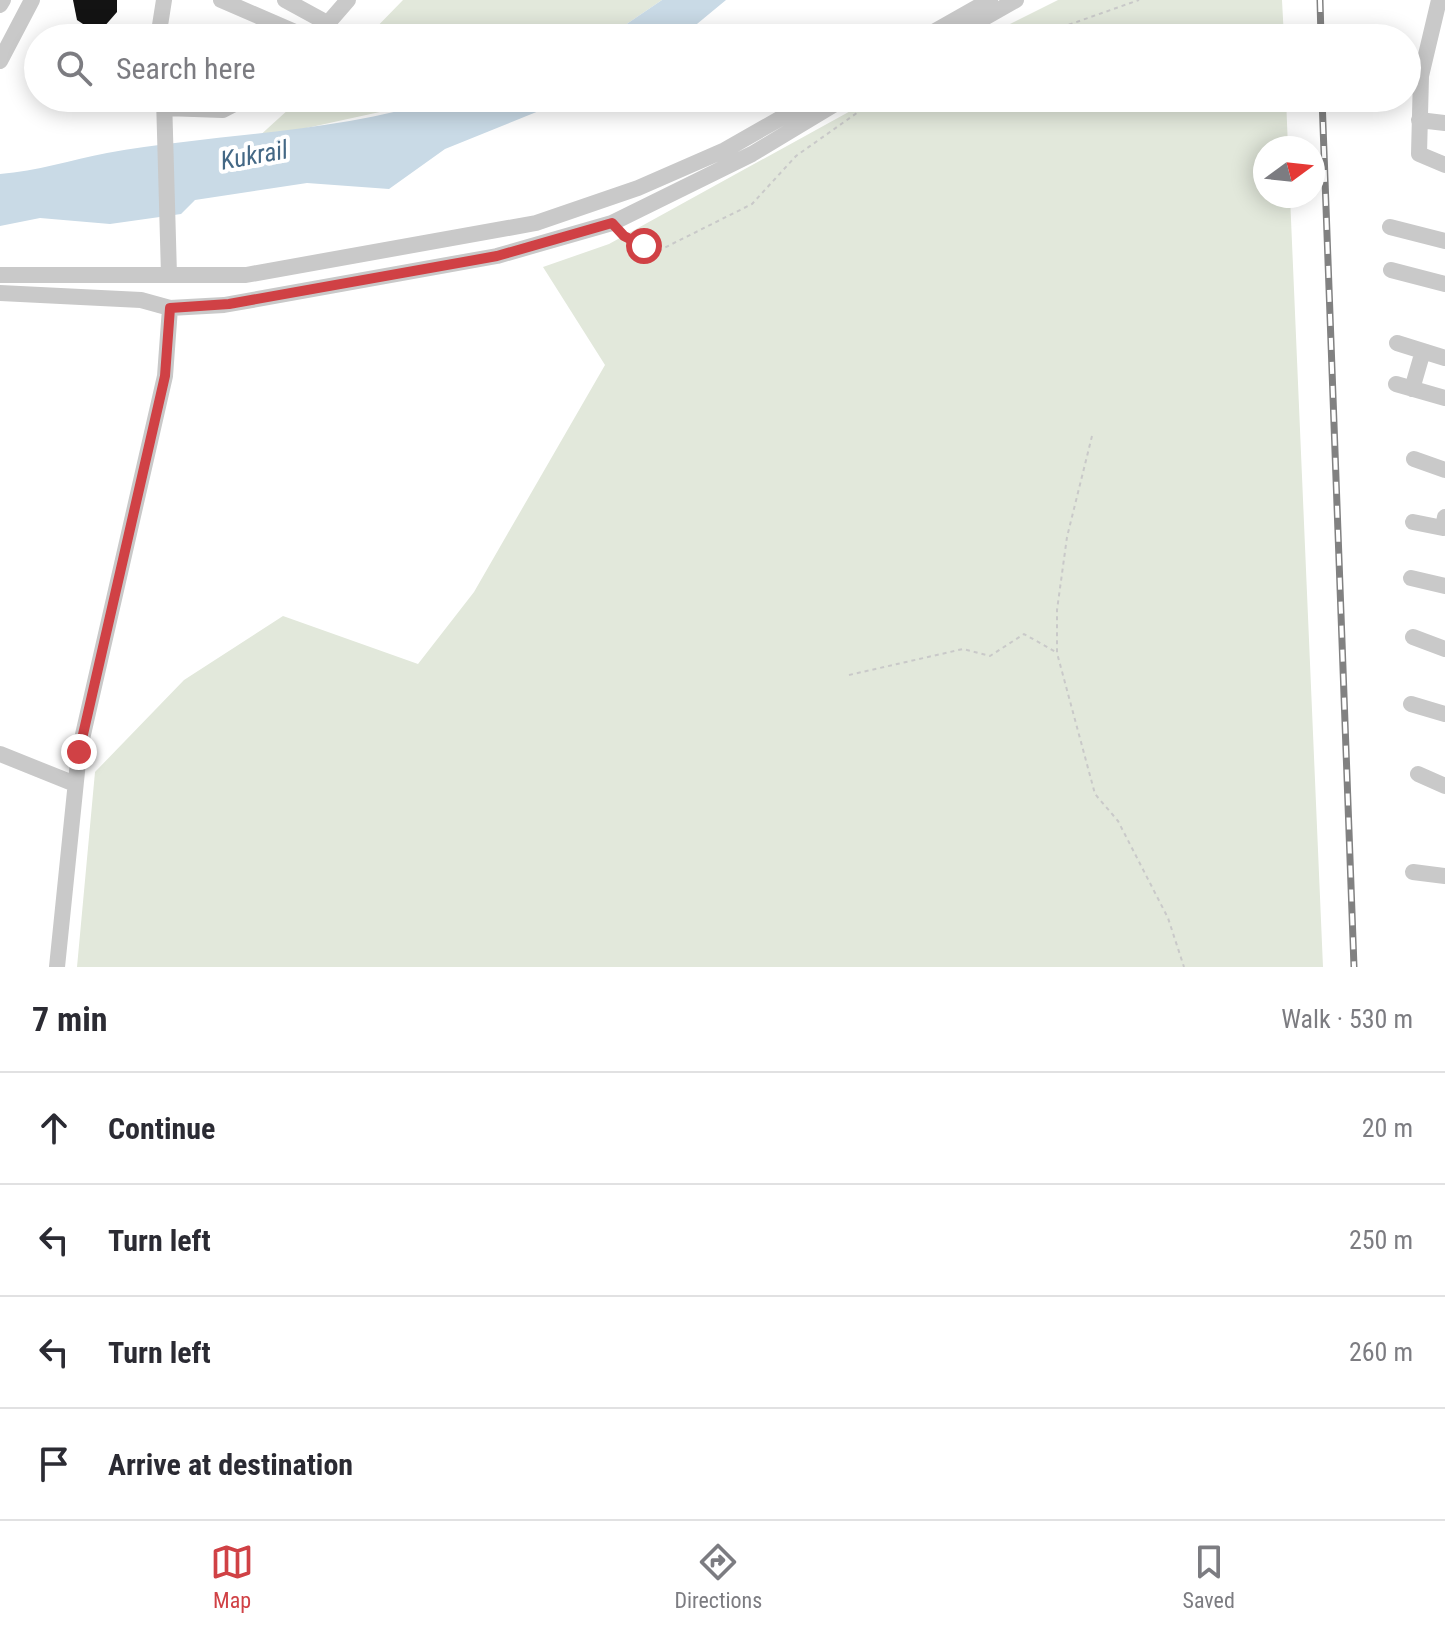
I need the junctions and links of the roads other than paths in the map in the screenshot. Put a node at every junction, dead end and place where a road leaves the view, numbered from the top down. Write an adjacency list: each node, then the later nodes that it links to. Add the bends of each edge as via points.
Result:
1 (3, 0): 10 (street)
2 (32, 0): 16 (street)
3 (164, 0): 11 (street)
4 (221, 0): 12 (street)
5 (285, 0): 13 (street)
6 (347, 0): 13 (street)
7 (990, 0): 14 (street)
8 (1016, 0): 15 (street)
9 (1439, 0): 17 (street)
10 (0, 5)
11 (160, 24)
12 (278, 24)
13 (329, 24)
14 (948, 24)
15 (974, 24)
16 (0, 61)
17 (1421, 76)
18 (165, 112): 28 (street)
19 (800, 112): 23 (street)
20 (812, 112): 23 (street)
21 (1419, 112): 22 (street)
22 (1419, 120): 24 (street); 25 (street, via 1419,154)
23 (789, 122): 31 (street, via 638,188 536,223); 36 (street, via 740,161 612,223 497,256)
24 (1445, 123)
25 (1445, 165)
26 (1390, 227): 27 (street)
27 (1445, 241)
28 (170, 270): 31 (street); 32 (street)
29 (1391, 270): 33 (street)
30 (0, 275): 32 (street)
31 (224, 275): 36 (street)
32 (122, 278): 35 (street)
33 (1445, 284)
34 (0, 293): 35 (street)
35 (122, 299): 37 (street)
36 (224, 305): 37 (street)
37 (170, 308): 54 (street, via 165,376)
38 (1397, 343): 39 (street)
39 (1423, 351): 40 (street); 41 (street, via 1404,387)
40 (1445, 358)
41 (1445, 398)
42 (1414, 459): 43 (street)
43 (1445, 470)
44 (1445, 517): 45 (street, via 1443,528)
45 (1413, 522)
46 (1411, 578): 47 (street)
47 (1445, 586)
48 (1413, 637): 49 (street)
49 (1445, 649)
50 (1411, 704): 51 (street)
51 (1445, 714)
52 (0, 754): 54 (street)
53 (1418, 774): 55 (street)
54 (75, 784): 58 (street)
55 (1445, 786)
56 (1413, 872): 57 (street)
57 (1445, 876)
58 (57, 967)

